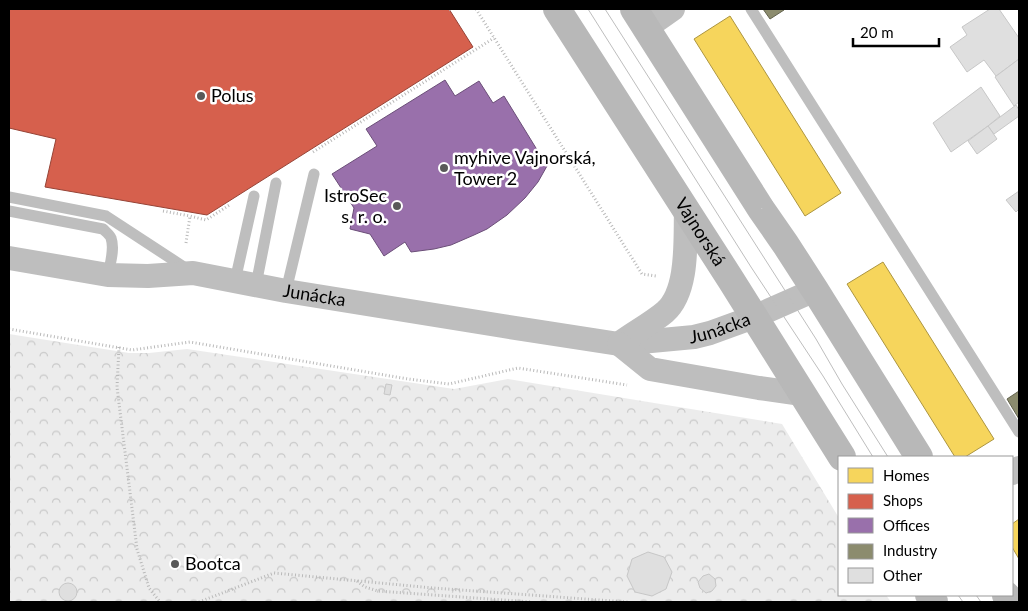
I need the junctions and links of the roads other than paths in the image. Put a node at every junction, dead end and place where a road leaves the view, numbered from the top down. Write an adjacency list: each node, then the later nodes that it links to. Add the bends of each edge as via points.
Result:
1 (557, 9): 9 (main road, Vajnorská)
2 (674, 9): 4 (street)
3 (751, 9): 20 (lane)
4 (640, 18): 15 (main road)
5 (314, 174): 16 (lane)
6 (276, 183): 14 (lane)
7 (254, 196): 14 (lane)
8 (9, 197): 12 (lane, via 106,216)
9 (686, 211): 17 (main road, Vajnorská); 18 (street, Junácka, via 683,276 677,296 666,311)
10 (9, 212): 13 (lane, via 103,229 112,244)
11 (9, 258): 13 (street, Junácka)
12 (193, 273): 13 (street, Junácka); 14 (street, Junácka)
13 (108, 275)
14 (246, 283): 16 (street, Junácka)
15 (815, 290): 17 (street, Junácka); 22 (main road)
16 (286, 291): 18 (street, Junácka)
17 (754, 317): 18 (street, Junácka, via 694,337); 19 (main road, Vajnorská)
18 (619, 344): 19 (street, via 650,369)
19 (802, 394): 21 (main road, Vajnorská)
20 (1019, 432)
21 (841, 456)
22 (918, 456)

